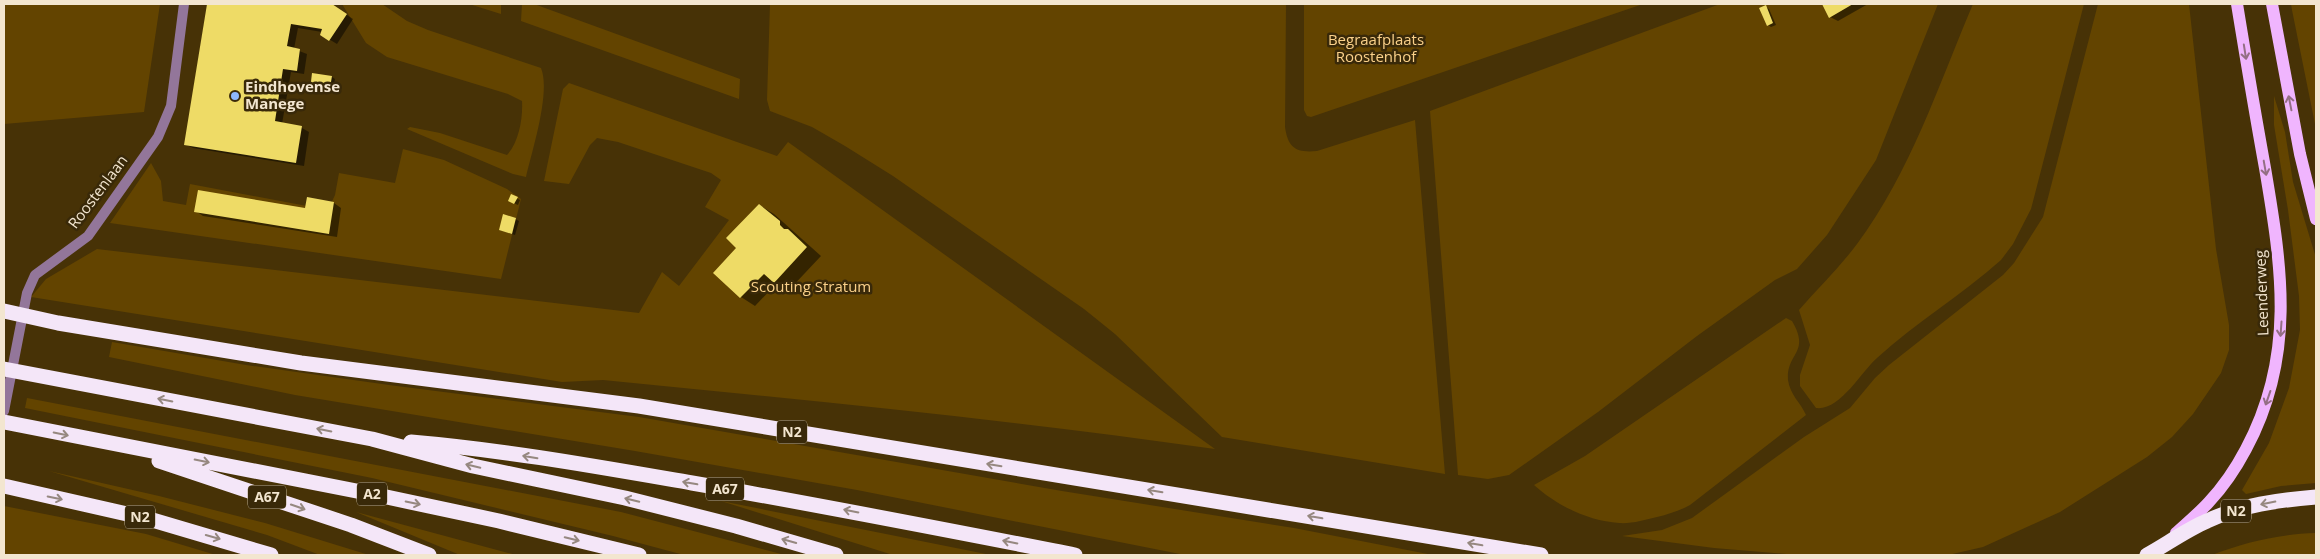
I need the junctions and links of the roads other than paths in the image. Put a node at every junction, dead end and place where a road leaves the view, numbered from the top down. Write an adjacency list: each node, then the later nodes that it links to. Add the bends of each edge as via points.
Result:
1 (184, 4): 7 (street, Roostenlaan, via 171,106 158,137 88,236 35,275 27,294)
2 (2237, 4): 13 (main road, Leenderweg, one-way to 13, via 2276,236 2281,282 2277,364 2258,424 2228,478 2210,502)
3 (2272, 4): 4 (main road, one-way to 3, via 2300,154)
4 (2316, 219)
5 (4, 311): 19 (highway, N2, one-way to 5, via 638,406 301,363)
6 (4, 369): 9 (highway, one-way to 6)
7 (4, 411)
8 (4, 422): 10 (highway, A2, one-way to 10)
9 (372, 439): 17 (highway, one-way to 9, via 625,498 473,466); 18 (highway, A67, one-way to 9, via 631,472 462,446)
10 (103, 442): 15 (highway, A67, one-way to 15, via 351,525); 16 (highway, A2, one-way to 16, via 392,498)
11 (6, 487): 14 (highway, N2, one-way to 14, via 149,519)
12 (2316, 497): 13 (highway, N2, one-way to 13, via 2239,510 2208,520)
13 (2162, 546): 20 (highway, N2)
14 (271, 555)
15 (429, 555)
16 (639, 555)
17 (836, 555)
18 (1075, 555)
19 (1541, 555)
20 (2147, 555)

